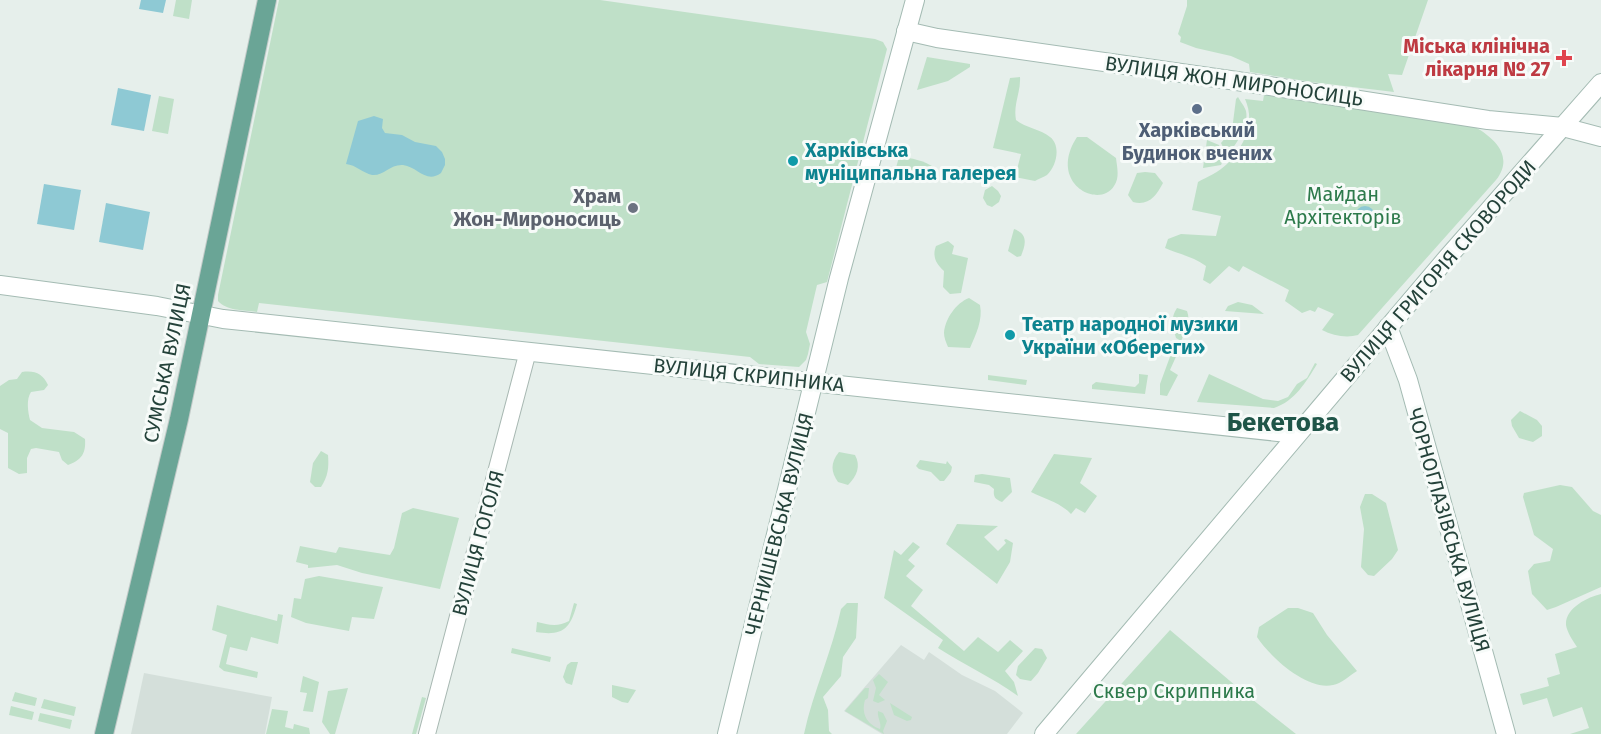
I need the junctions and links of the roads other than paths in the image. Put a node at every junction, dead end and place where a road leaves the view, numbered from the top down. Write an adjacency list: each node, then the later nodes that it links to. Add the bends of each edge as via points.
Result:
1 (267, 0): 8 (main road, СУМСЬКА ВУЛИЦЯ)
2 (915, 0): 3 (street, ЧЕРНИШЕВСЬКА ВУЛИЦЯ)
3 (906, 31): 5 (street, ВУЛИЦЯ ЖОН МИРОНОСИЦЬ, via 1488,120); 11 (street, ЧЕРНИШЕВСЬКА ВУЛИЦЯ)
4 (1601, 83): 5 (street, ВУЛИЦЯ ГРИГОРІЯ СКОВОРОДИ)
5 (1563, 127): 6 (street, ВУЛИЦЯ ЖОН МИРОНОСИЦЬ); 9 (street, ВУЛИЦЯ ГРИГОРІЯ СКОВОРОДИ)
6 (1601, 136)
7 (0, 285): 8 (street, ВУЛИЦЯ СКРИПНИКА)
8 (202, 315): 10 (street, ВУЛИЦЯ СКРИПНИКА); 13 (main road, СУМСЬКА ВУЛИЦЯ)
9 (1388, 327): 12 (street, ВУЛИЦЯ ГРИГОРІЯ СКОВОРОДИ); 17 (street, ЧОРНОГЛАЗІВСЬКА ВУЛИЦЯ, via 1408,380)
10 (528, 351): 11 (street, ВУЛИЦЯ СКРИПНИКА); 14 (street, ВУЛИЦЯ ГОГОЛЯ)
11 (814, 382): 12 (street, ВУЛИЦЯ СКРИПНИКА); 15 (street, ЧЕРНИШЕВСЬКА ВУЛИЦЯ)
12 (1297, 434): 16 (street, ВУЛИЦЯ ГРИГОРІЯ СКОВОРОДИ)
13 (104, 734)
14 (427, 734)
15 (727, 734)
16 (1044, 734)
17 (1506, 734)

